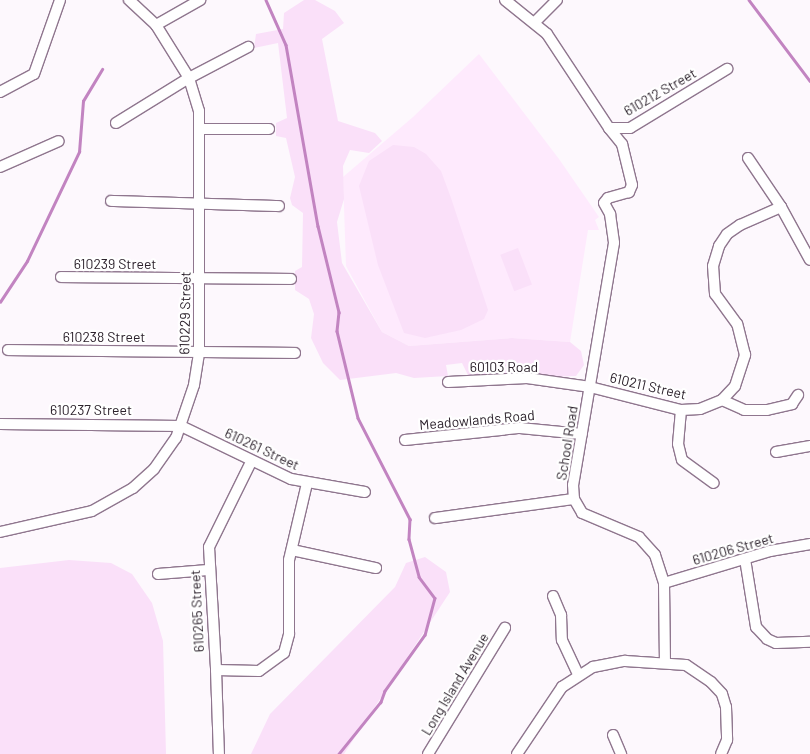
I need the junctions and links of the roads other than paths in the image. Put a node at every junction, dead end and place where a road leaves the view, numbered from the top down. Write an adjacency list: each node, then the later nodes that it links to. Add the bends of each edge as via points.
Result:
1 (60, 0): 11 (street, via 34,74)
2 (129, 0): 7 (street, 610229 Street)
3 (200, 0): 7 (street)
4 (505, 0): 6 (street)
5 (557, 0): 6 (street)
6 (535, 22): 14 (street)
7 (156, 25): 10 (street, 610229 Street)
8 (248, 47): 10 (street)
9 (727, 69): 14 (street, 610212 Street, via 630,128)
10 (189, 78): 12 (street); 13 (street, 610229 Street)
11 (0, 92)
12 (116, 123)
13 (201, 128): 15 (street); 20 (street, 610229 Street)
14 (609, 128): 31 (street, School Road, via 622,144 632,185 629,192 605,200 614,243)
15 (269, 130)
16 (59, 141): 18 (street)
17 (748, 158): 22 (street)
18 (0, 167)
19 (111, 201): 20 (street)
20 (200, 204): 21 (street); 25 (street, 610229 Street)
21 (279, 206)
22 (782, 207): 23 (street); 33 (street, via 727,234 719,246 713,266 716,294 736,324 745,355 735,386)
23 (809, 255)
24 (61, 277): 25 (street, 610239 Street)
25 (199, 278): 26 (street, 610239 Street); 28 (street, 610229 Street)
26 (291, 279)
27 (8, 350): 28 (street, 610238 Street)
28 (199, 352): 29 (street, 610238 Street); 36 (street, 610229 Street, via 194,385)
29 (295, 353)
30 (448, 382): 31 (street, 60103 Road, via 526,378)
31 (590, 387): 34 (street, 610211 Street); 37 (street, School Road)
32 (798, 395): 33 (street, via 792,404 767,410 744,410)
33 (722, 400): 34 (street, 610211 Street, via 700,409)
34 (681, 410): 43 (street, via 678,444 682,460)
35 (0, 424): 36 (street, 610237 Street)
36 (181, 426): 41 (street, 610261 Street); 47 (street, 610229 Street, via 154,469 113,500 61,520)
37 (582, 434): 38 (street, Meadowlands Road, via 520,428); 45 (street, School Road)
38 (405, 440)
39 (810, 446): 40 (street)
40 (776, 452)
41 (251, 462): 42 (street, 610261 Street); 52 (street, 610265 Street, via 212,538)
42 (307, 483): 44 (street, 610261 Street); 49 (street, 610265 Street)
43 (714, 483)
44 (365, 492)
45 (574, 499): 46 (street); 54 (street, School Road, via 582,513 639,537 655,555)
46 (435, 518)
47 (1, 528)
48 (810, 544): 50 (street, 610206 Street)
49 (292, 550): 51 (street); 59 (street, 610265 Street, via 288,576 289,634 284,653 259,671)
50 (745, 559): 54 (street, 610206 Street); 57 (street, via 756,627 776,643)
51 (376, 568)
52 (208, 570): 53 (street); 59 (street, 610265 Street)
53 (158, 574)
54 (664, 583): 58 (street, School Road)
55 (553, 596): 60 (street, via 560,615 562,640)
56 (505, 628): 63 (street, Long Island Avenue)
57 (810, 642)
58 (665, 661): 60 (street, via 608,662); 66 (street, via 700,672 722,694 728,722)
59 (216, 670): 62 (street)
60 (578, 674): 64 (street, via 562,687 545,709)
61 (613, 735): 65 (street)
62 (219, 754)
63 (428, 754)
64 (517, 754)
65 (621, 754)
66 (721, 754)

